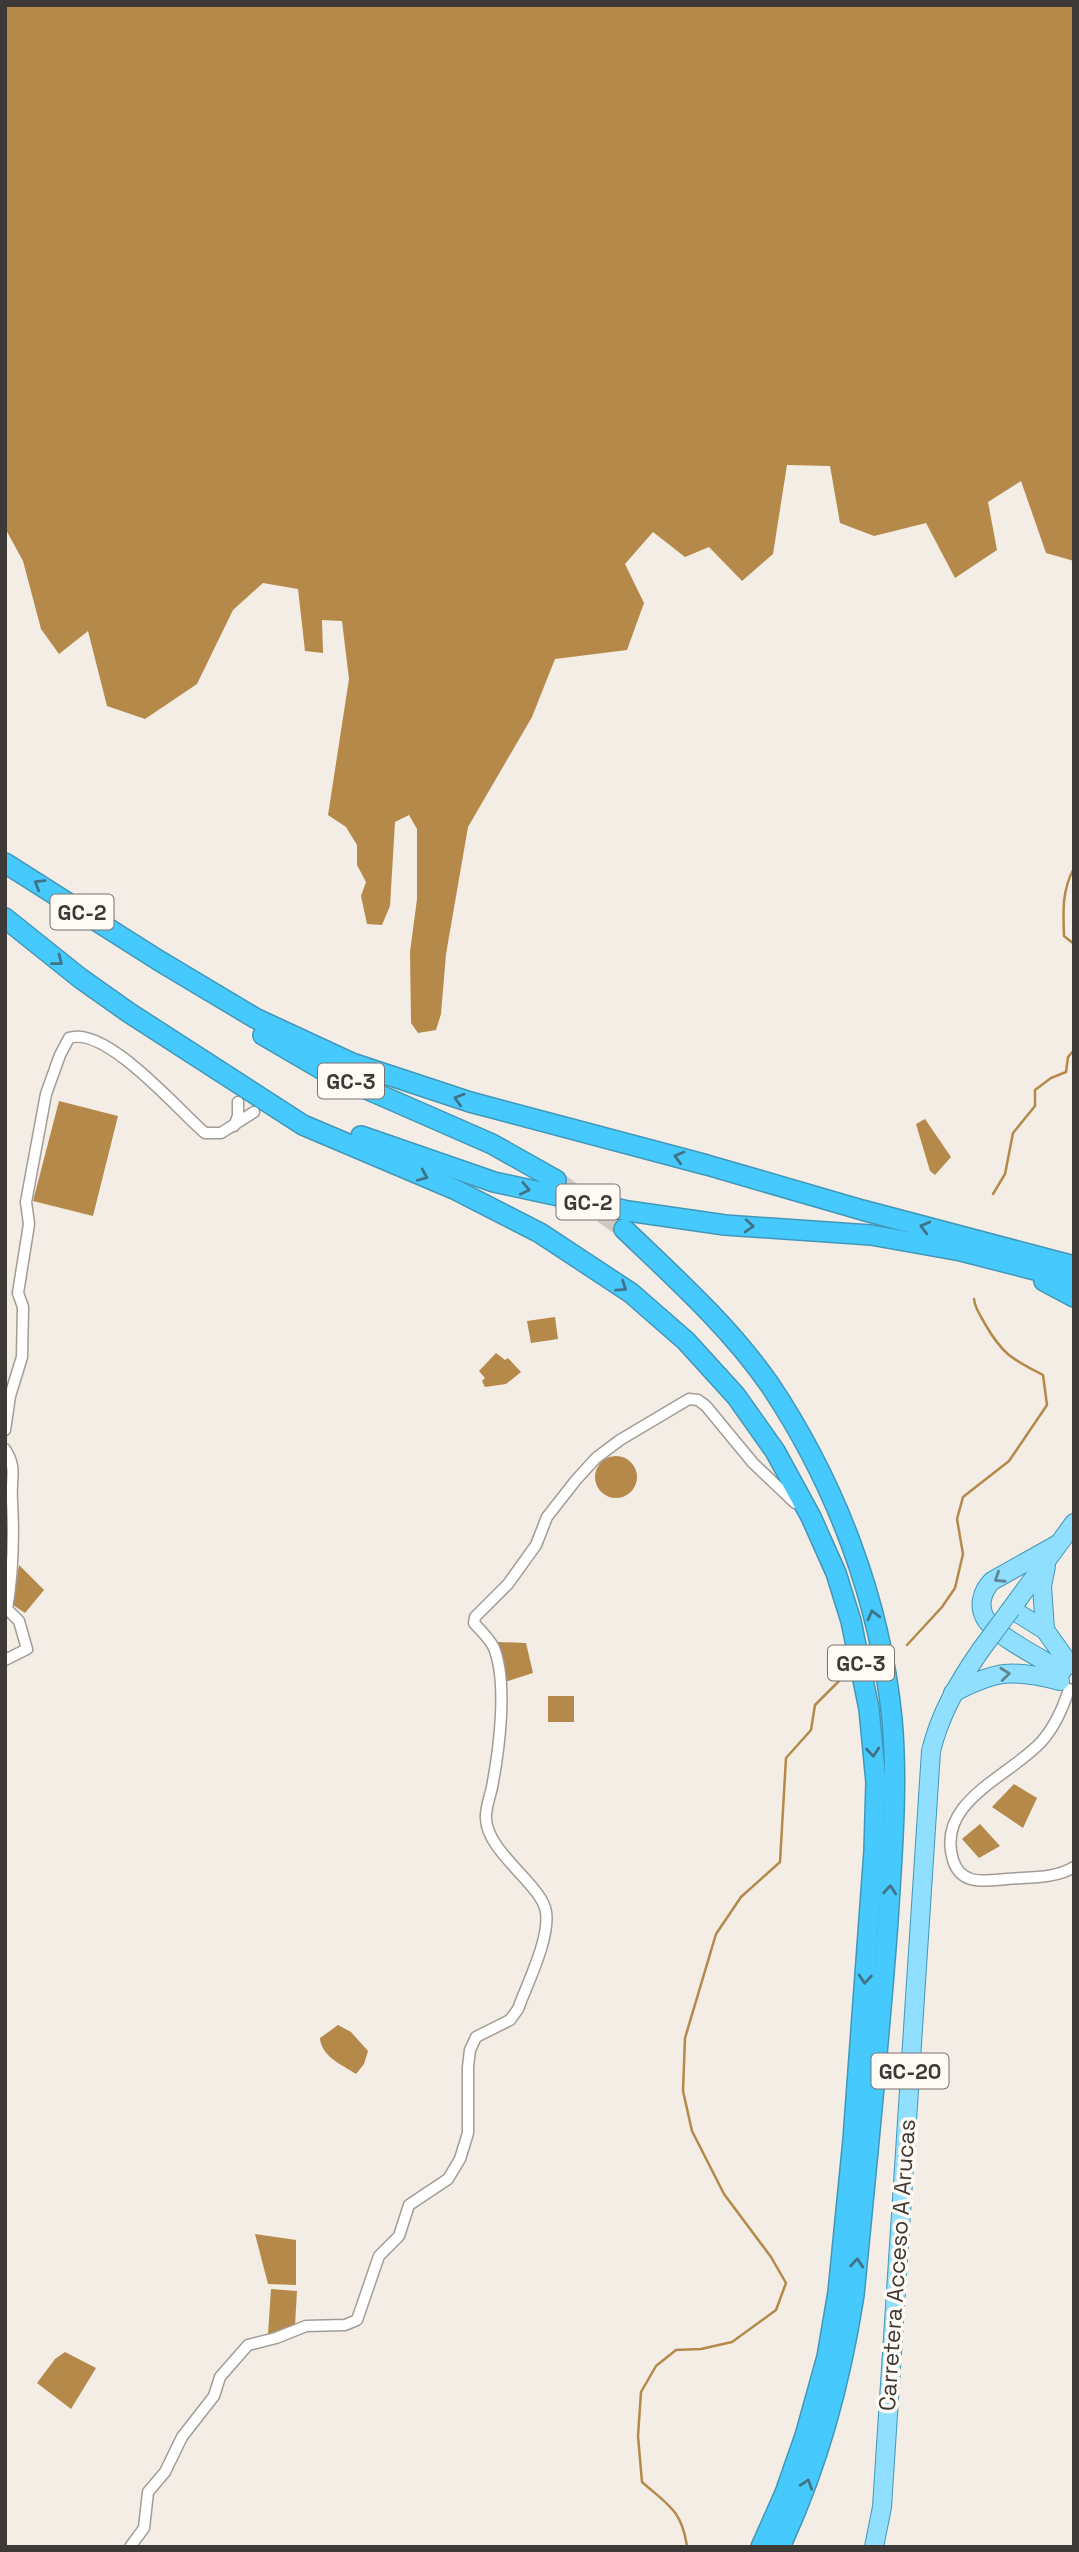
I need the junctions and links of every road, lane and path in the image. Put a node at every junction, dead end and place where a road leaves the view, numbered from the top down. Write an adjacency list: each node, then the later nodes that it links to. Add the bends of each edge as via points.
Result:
1 (5, 863): 3 (highway, GC-2, one-way to 1)
2 (5, 918): 4 (highway, GC-2, one-way to 4, via 128,1012)
3 (158, 960): 8 (highway, GC-3, via 242,1023 323,1069 492,1144); 10 (highway, GC-2, one-way to 3, via 707,1164 398,1080 302,1042)
4 (233, 1078): 10 (highway, GC-2, one-way to 10, via 316,1119 494,1182 628,1211 725,1225 872,1235); 26 (highway, GC-3, one-way to 26, via 303,1125 454,1189 540,1233 631,1293 686,1341 736,1396 775,1451 811,1517 852,1621)
5 (238, 1102): 7 (street)
6 (254, 1111): 7 (street)
7 (234, 1126): 15 (street, via 221,1133 205,1133 125,1059 90,1039 69,1038 46,1094 26,1202 29,1224 18,1293 23,1307 22,1357)
8 (556, 1180)
9 (624, 1229): 30 (highway, GC-3, one-way to 9, via 821,2444 844,2362 854,2295 893,1852 892,1720 874,1617 839,1513 808,1448 769,1384 717,1318)
10 (1009, 1256): 11 (highway); 12 (highway, GC-2); 13 (highway, GC-2); 14 (highway)
11 (1074, 1258)
12 (1074, 1266)
13 (1074, 1280)
14 (1074, 1297)
15 (5, 1430)
16 (5, 1449): 23 (street, via 13,1462 14,1534 7,1609 19,1621 27,1649)
17 (762, 1462): 26 (highway, via 795,1503 829,1577); 28 (street, via 706,1406 689,1399 596,1458 547,1517 536,1545 508,1584 475,1616 474,1623 494,1647 500,1679 500,1730 486,1819 490,1834 547,1912 545,1934 518,2009 510,2020 476,2037 468,2067 468,2133 460,2159 447,2179 409,2205 399,2236 380,2256 356,2320 345,2325 306,2326 248,2345 220,2377 214,2396 148,2492 144,2528)
18 (1074, 1523): 19 (main road, GC-20)
19 (1058, 1544): 20 (main road, GC-20); 24 (main road, one-way to 24, via 992,1580 981,1603 987,1622)
20 (1046, 1562): 21 (main road, GC-20); 22 (main road, via 1042,1586)
21 (1011, 1609): 22 (main road); 25 (main road, GC-20, bridge)
22 (1045, 1630): 24 (main road)
23 (5, 1660)
24 (1068, 1677): 25 (main road, one-way to 24, via 1001,1673); 27 (street, via 1063,1710 1042,1741 973,1796 958,1814 951,1831 951,1851 962,1875 976,1882 1056,1875)
25 (953, 1693): 31 (main road, Carretera Acceso A Arucas / GC-20, via 935,1733 927,1781 882,2507)
26 (869, 1709): 29 (highway, GC-3, one-way to 29, via 876,1782 874,1850 838,2292 827,2357 805,2436)
27 (1074, 1867)
28 (130, 2547)
29 (761, 2547)
30 (780, 2547)
31 (874, 2547)

